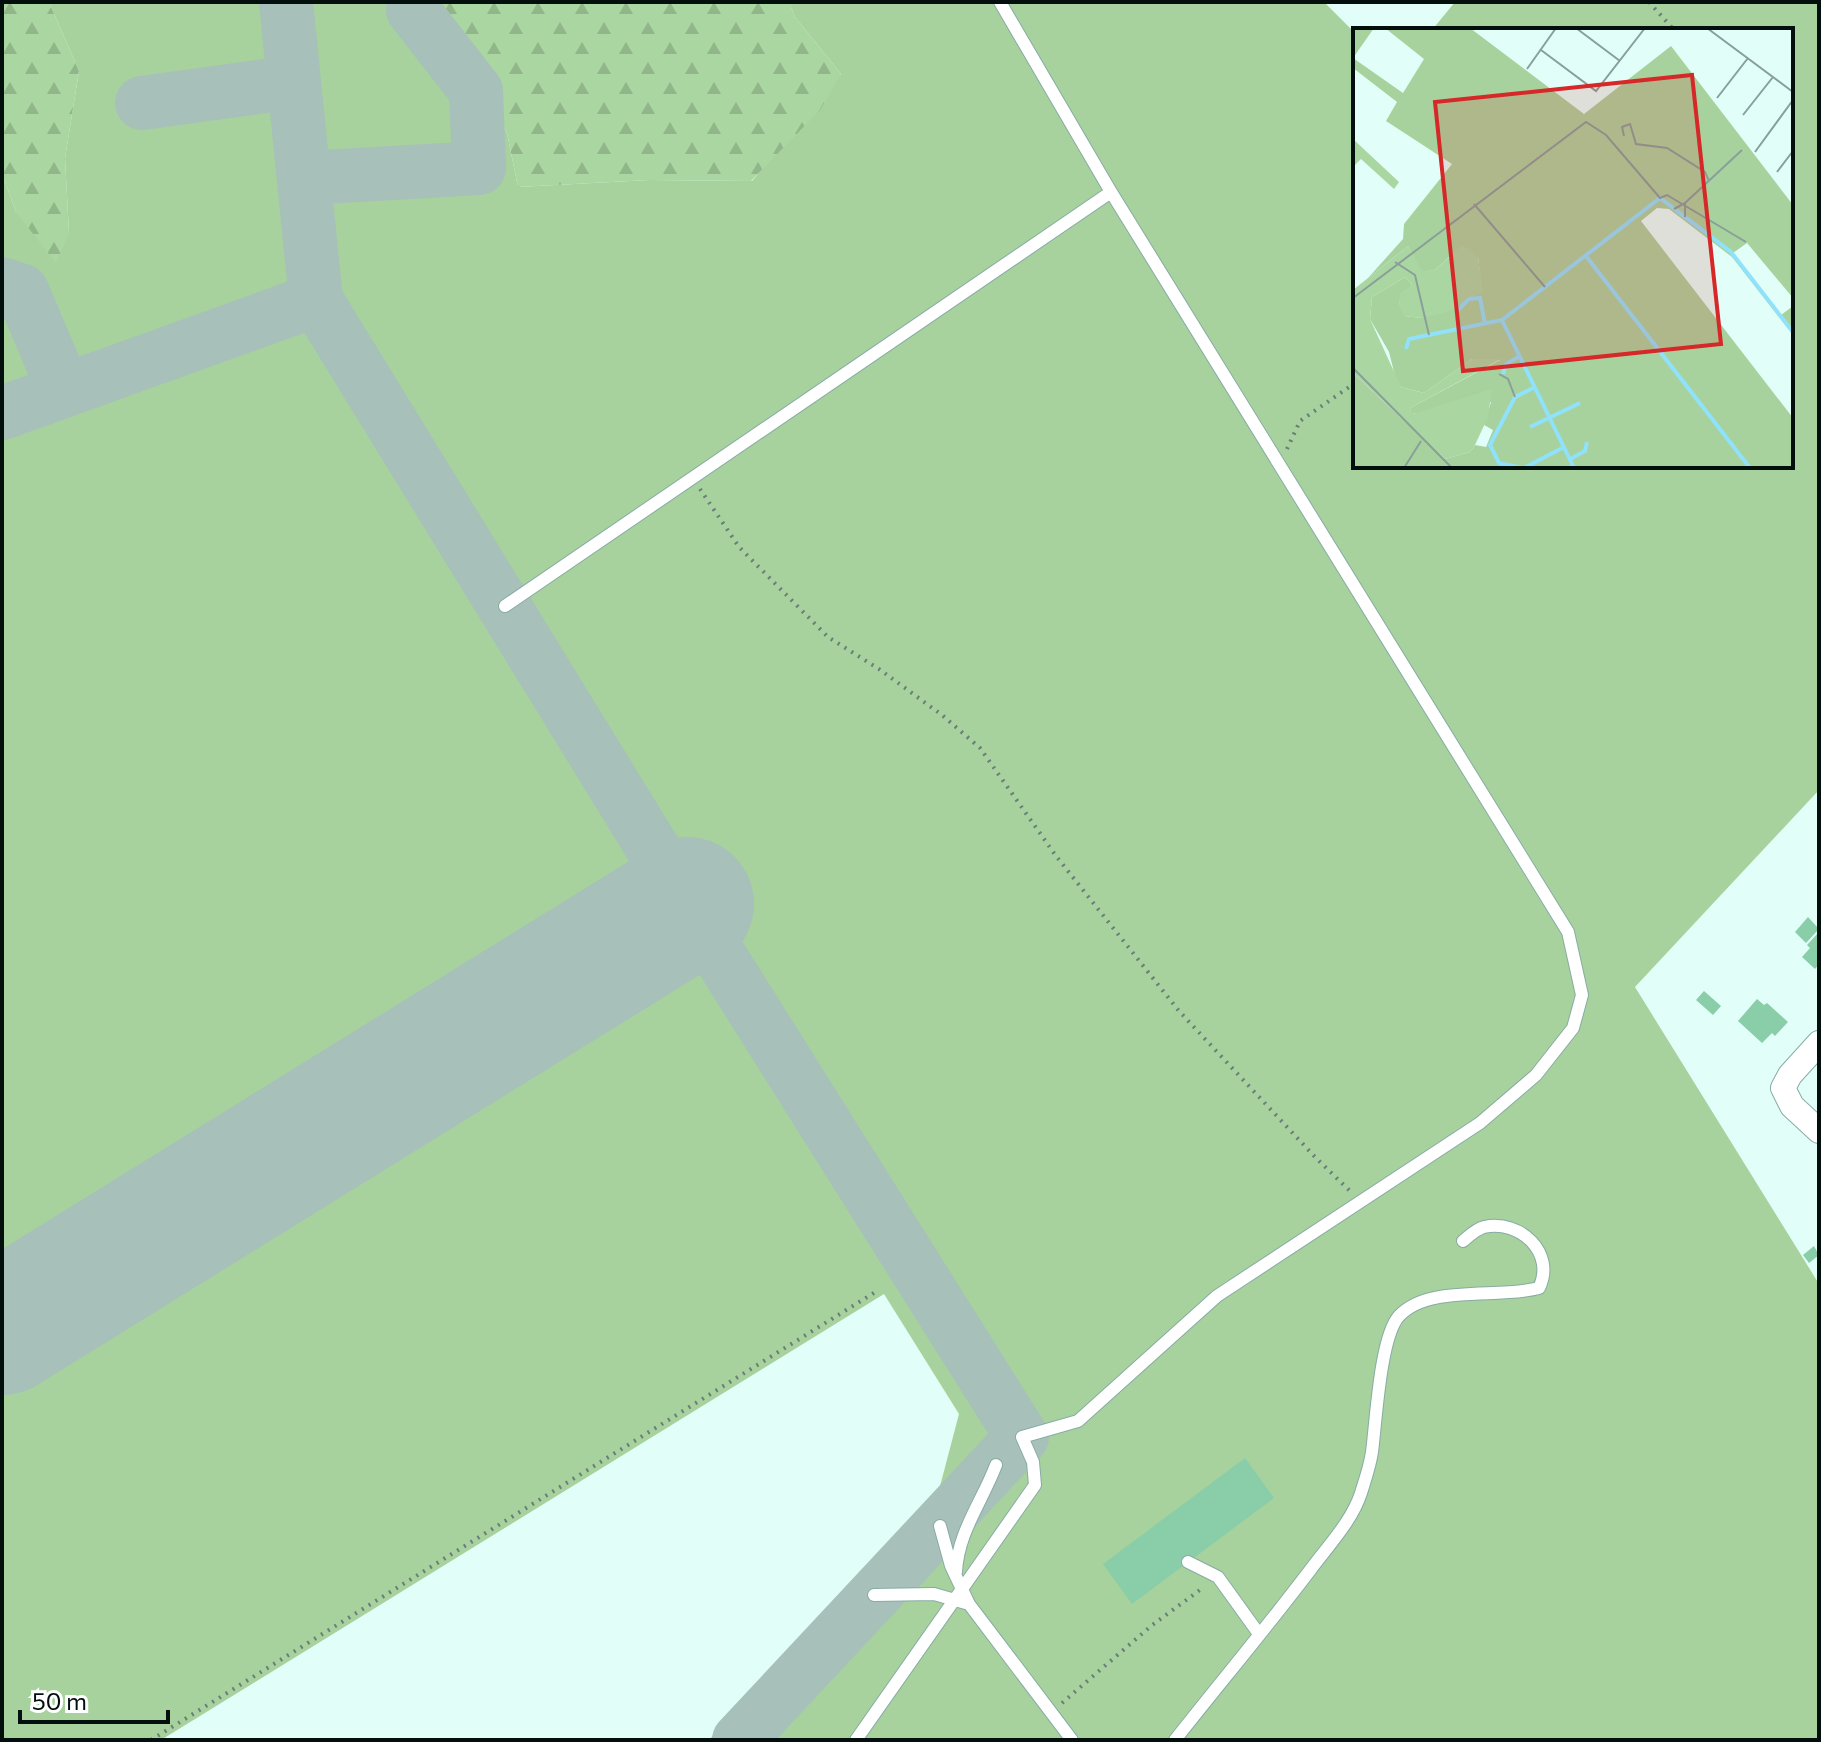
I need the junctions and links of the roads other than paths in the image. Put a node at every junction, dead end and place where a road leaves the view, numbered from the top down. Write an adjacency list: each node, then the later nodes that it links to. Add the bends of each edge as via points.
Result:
1 (1000, 2): 2 (lane)
2 (1111, 192): 3 (lane); 11 (lane, via 1568,932 1582,995 1573,1028 1536,1075 1480,1123 1217,1296 1078,1421 1022,1437 1033,1462 1035,1485)
3 (505, 606)
4 (1819, 1043): 5 (street, via 1783,1088 1792,1106)
5 (1819, 1131)
6 (1463, 1241): 13 (lane, via 1481,1228 1520,1231 1544,1261 1544,1279 1539,1288 1520,1293 1444,1296 1401,1314 1389,1337 1371,1456 1359,1498 1348,1520)
7 (996, 1465): 10 (lane, via 957,1553)
8 (940, 1526): 10 (lane)
9 (1188, 1562): 13 (lane, via 1218,1577)
10 (956, 1575): 11 (lane)
11 (960, 1594): 12 (lane); 14 (lane); 15 (lane)
12 (874, 1595)
13 (1259, 1634): 16 (lane)
14 (856, 1740)
15 (1072, 1740)
16 (1175, 1740)

